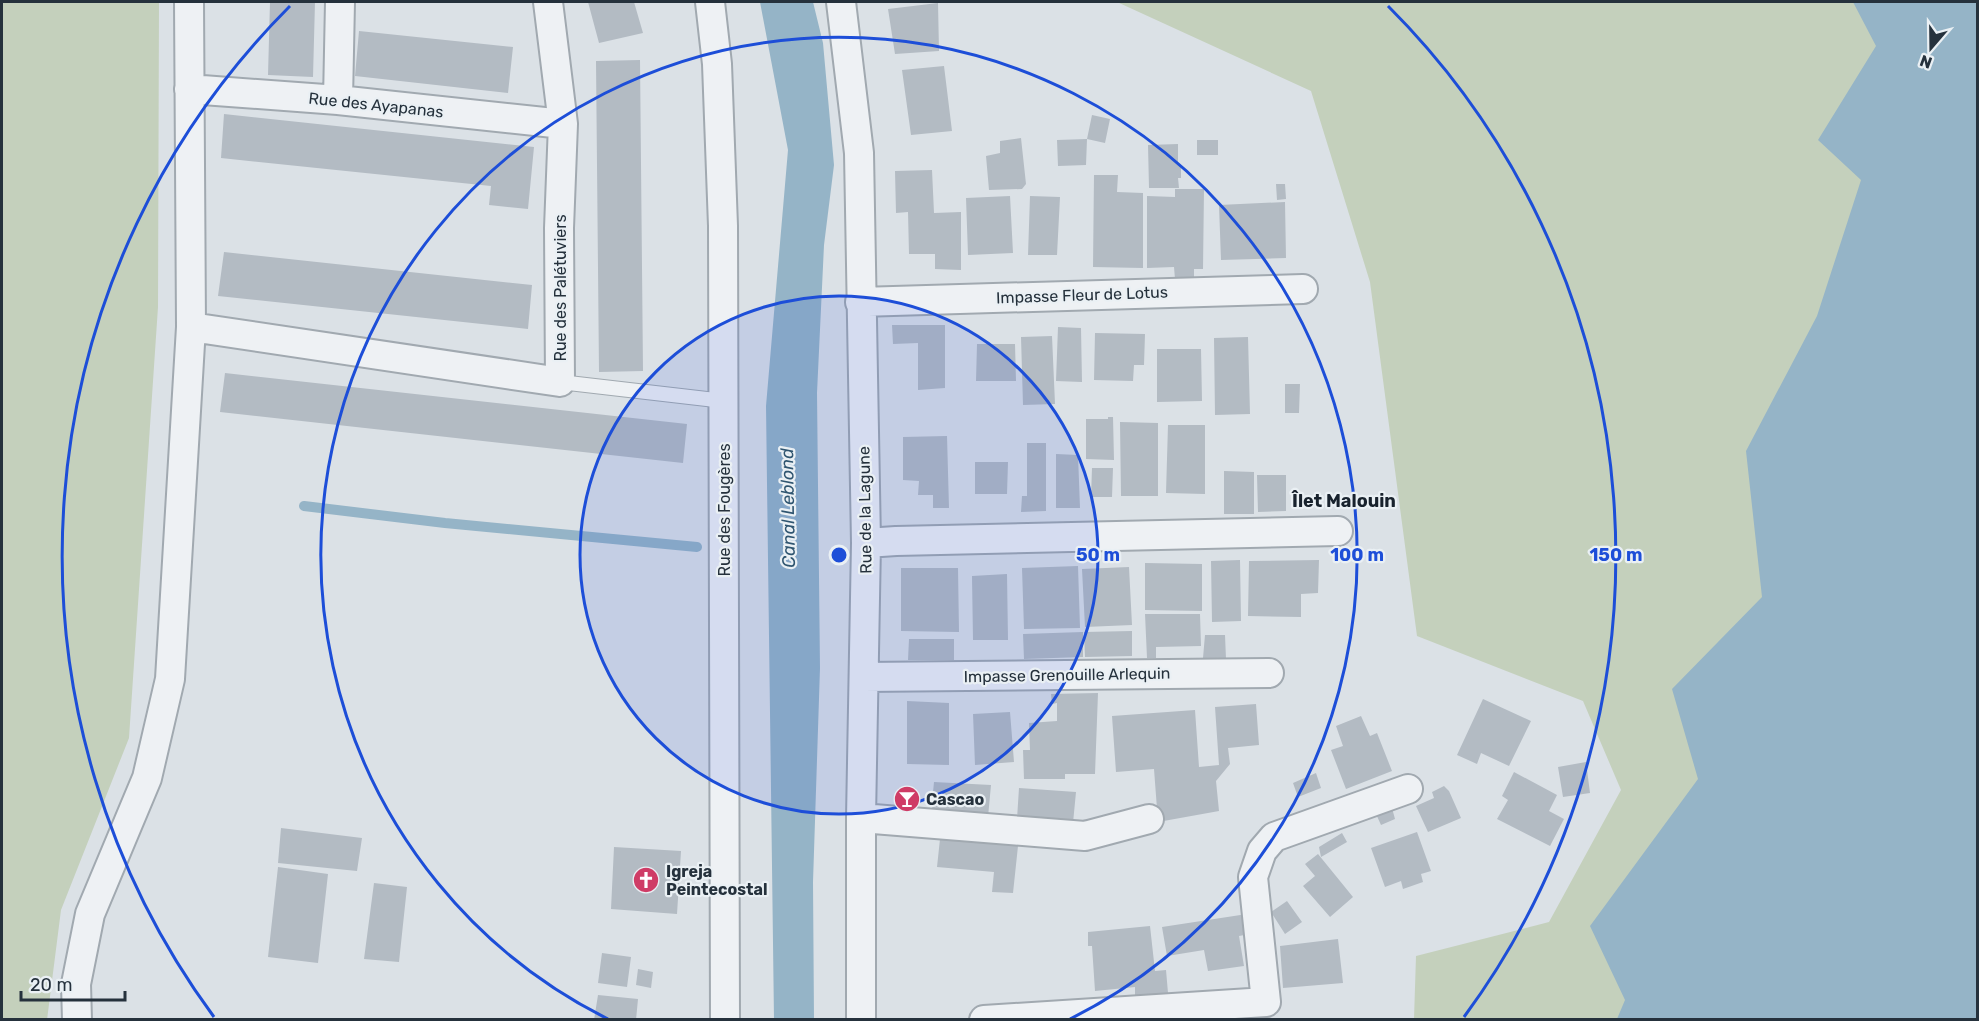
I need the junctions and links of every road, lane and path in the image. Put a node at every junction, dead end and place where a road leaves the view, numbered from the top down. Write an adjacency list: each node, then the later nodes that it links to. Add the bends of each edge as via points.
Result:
1 (189, 2): 6 (street)
2 (340, 2): 7 (street)
3 (548, 2): 8 (street, Rue des Palétuviers)
4 (710, 2): 13 (street, Rue des Fougères, via 721,140)
5 (841, 2): 10 (street, Rue de la Lagune, via 859,153)
6 (189, 89): 7 (street, Rue des Ayapanas); 11 (street)
7 (338, 100): 8 (street, Rue des Ayapanas)
8 (563, 124): 12 (street, Rue des Palétuviers)
9 (1303, 289): 10 (street, Impasse Fleur de Lotus)
10 (860, 302): 15 (street, Rue de la Lagune)
11 (191, 327): 12 (street, Rue des Palétuviers); 24 (street, via 170,679 147,778 90,914 76,984)
12 (560, 382): 13 (lane)
13 (724, 401): 25 (street, Rue des Fougères)
14 (1338, 531): 15 (street)
15 (866, 543): 17 (street, Rue de la Lagune)
16 (1269, 673): 17 (street, Impasse Grenouille Arlequin)
17 (864, 677): 19 (street, Rue de la Lagune)
18 (1408, 789): 21 (street, via 1274,837 1262,851 1253,877)
19 (861, 818): 20 (street, via 1085,836); 26 (street, Rue de la Lagune)
20 (1149, 819)
21 (1267, 1011): 22 (street)
22 (1149, 1014): 23 (street)
23 (1078, 1017): 27 (street)
24 (77, 1020)
25 (725, 1020)
26 (861, 1020)
27 (984, 1020)

